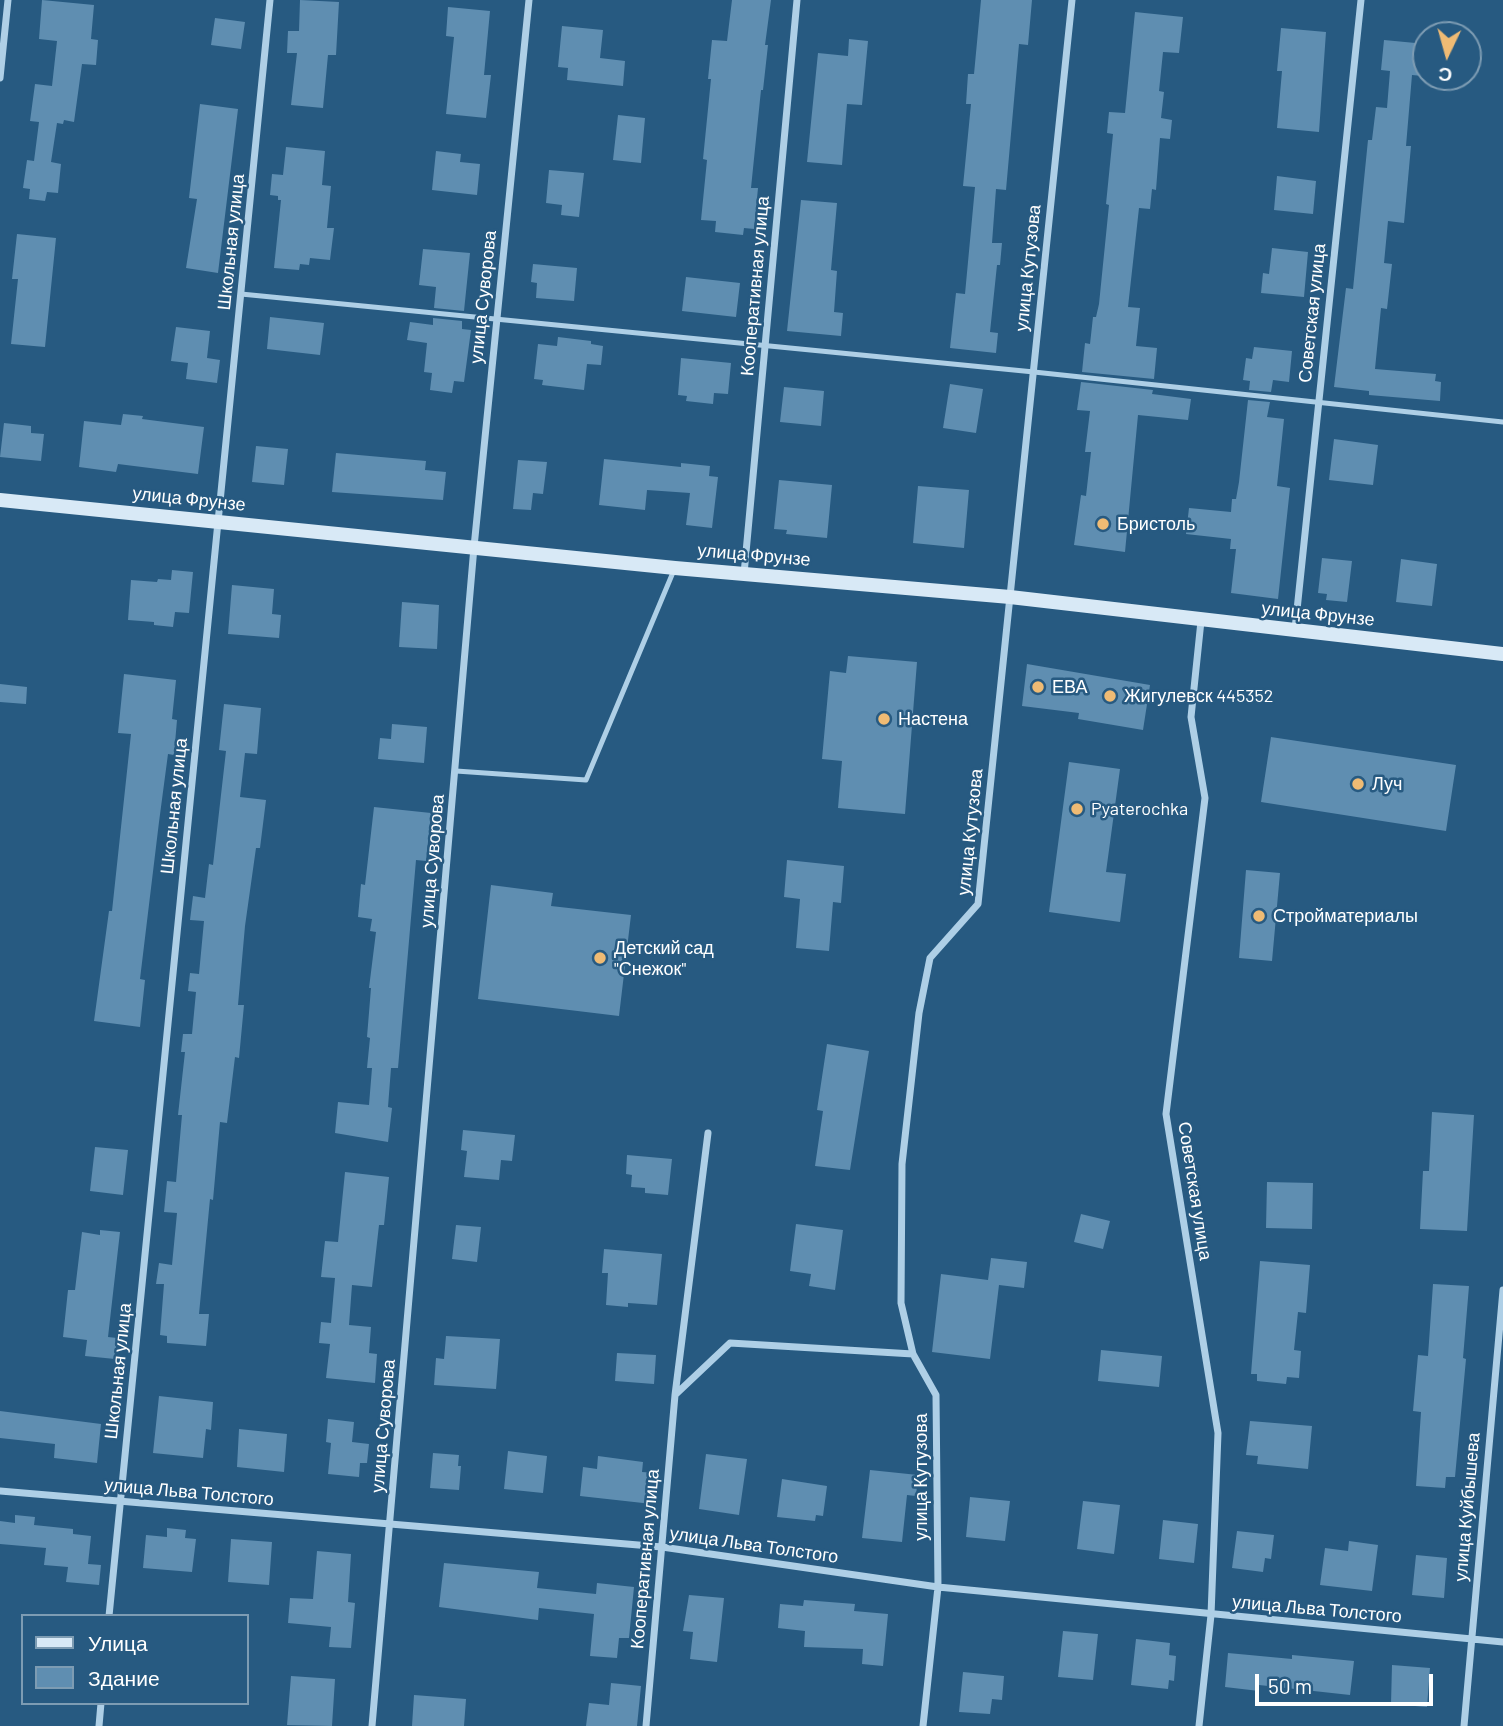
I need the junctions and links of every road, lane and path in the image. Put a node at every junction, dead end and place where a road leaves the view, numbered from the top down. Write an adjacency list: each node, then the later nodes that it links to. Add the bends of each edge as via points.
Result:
1 (8, 0): 7 (street)
2 (270, 0): 8 (street, Школьная улица)
3 (528, 0): 9 (street, улица Суворова)
4 (797, 0): 10 (street, Кооперативная улица)
5 (1072, 0): 11 (street, улица Кутузова)
6 (1361, 0): 12 (street, Советская улица)
7 (0, 78)
8 (241, 294): 9 (lane); 15 (street, Школьная улица)
9 (497, 319): 10 (lane); 16 (street, улица Суворова)
10 (765, 345): 11 (lane); 18 (street, Кооперативная улица)
11 (1034, 372): 12 (lane); 19 (street, улица Кутузова)
12 (1318, 403): 13 (lane); 21 (street, Советская улица)
13 (1503, 422)
14 (0, 500): 15 (street, улица Фрунзе)
15 (219, 522): 16 (street, улица Фрунзе); 29 (street, Школьная улица)
16 (474, 547): 17 (street, улица Фрунзе); 23 (street, улица Суворова)
17 (675, 568): 18 (street, улица Фрунзе); 23 (lane, via 586,780)
18 (744, 574): 19 (street, улица Фрунзе)
19 (1010, 597): 20 (street, улица Фрунзе); 26 (street, улица Кутузова, via 978,904 930,958 919,1013 902,1164 901,1303)
20 (1201, 621): 21 (street, улица Фрунзе); 34 (street, Советская улица, via 1191,717 1205,797 1166,1114 1218,1433)
21 (1294, 630): 22 (street, улица Фрунзе)
22 (1503, 654)
23 (456, 771): 30 (street, улица Суворова)
24 (708, 1133): 27 (street, Кооперативная улица)
25 (1503, 1290): 35 (street, улица Куйбышева)
26 (913, 1354): 27 (street, via 730,1343); 32 (street, улица Кутузова, via 936,1395)
27 (675, 1395): 31 (street, Кооперативная улица)
28 (0, 1491): 29 (street, улица Льва Толстого)
29 (121, 1502): 30 (street, улица Льва Толстого); 33 (street, Школьная улица)
30 (391, 1525): 31 (street, улица Льва Толстого); 39 (street, улица Суворова)
31 (662, 1547): 32 (street, улица Льва Толстого); 40 (street, Кооперативная улица)
32 (938, 1587): 34 (street, улица Льва Толстого); 41 (street, улица Кутузова)
33 (109, 1614)
34 (1211, 1615): 35 (street, улица Льва Толстого); 42 (street, Советская улица)
35 (1471, 1638): 36 (street, улица Льва Толстого); 43 (street, улица Куйбышева)
36 (1503, 1642)
37 (101, 1705): 38 (street)
38 (99, 1726)
39 (372, 1726)
40 (646, 1726)
41 (923, 1726)
42 (1199, 1726)
43 (1464, 1726)

